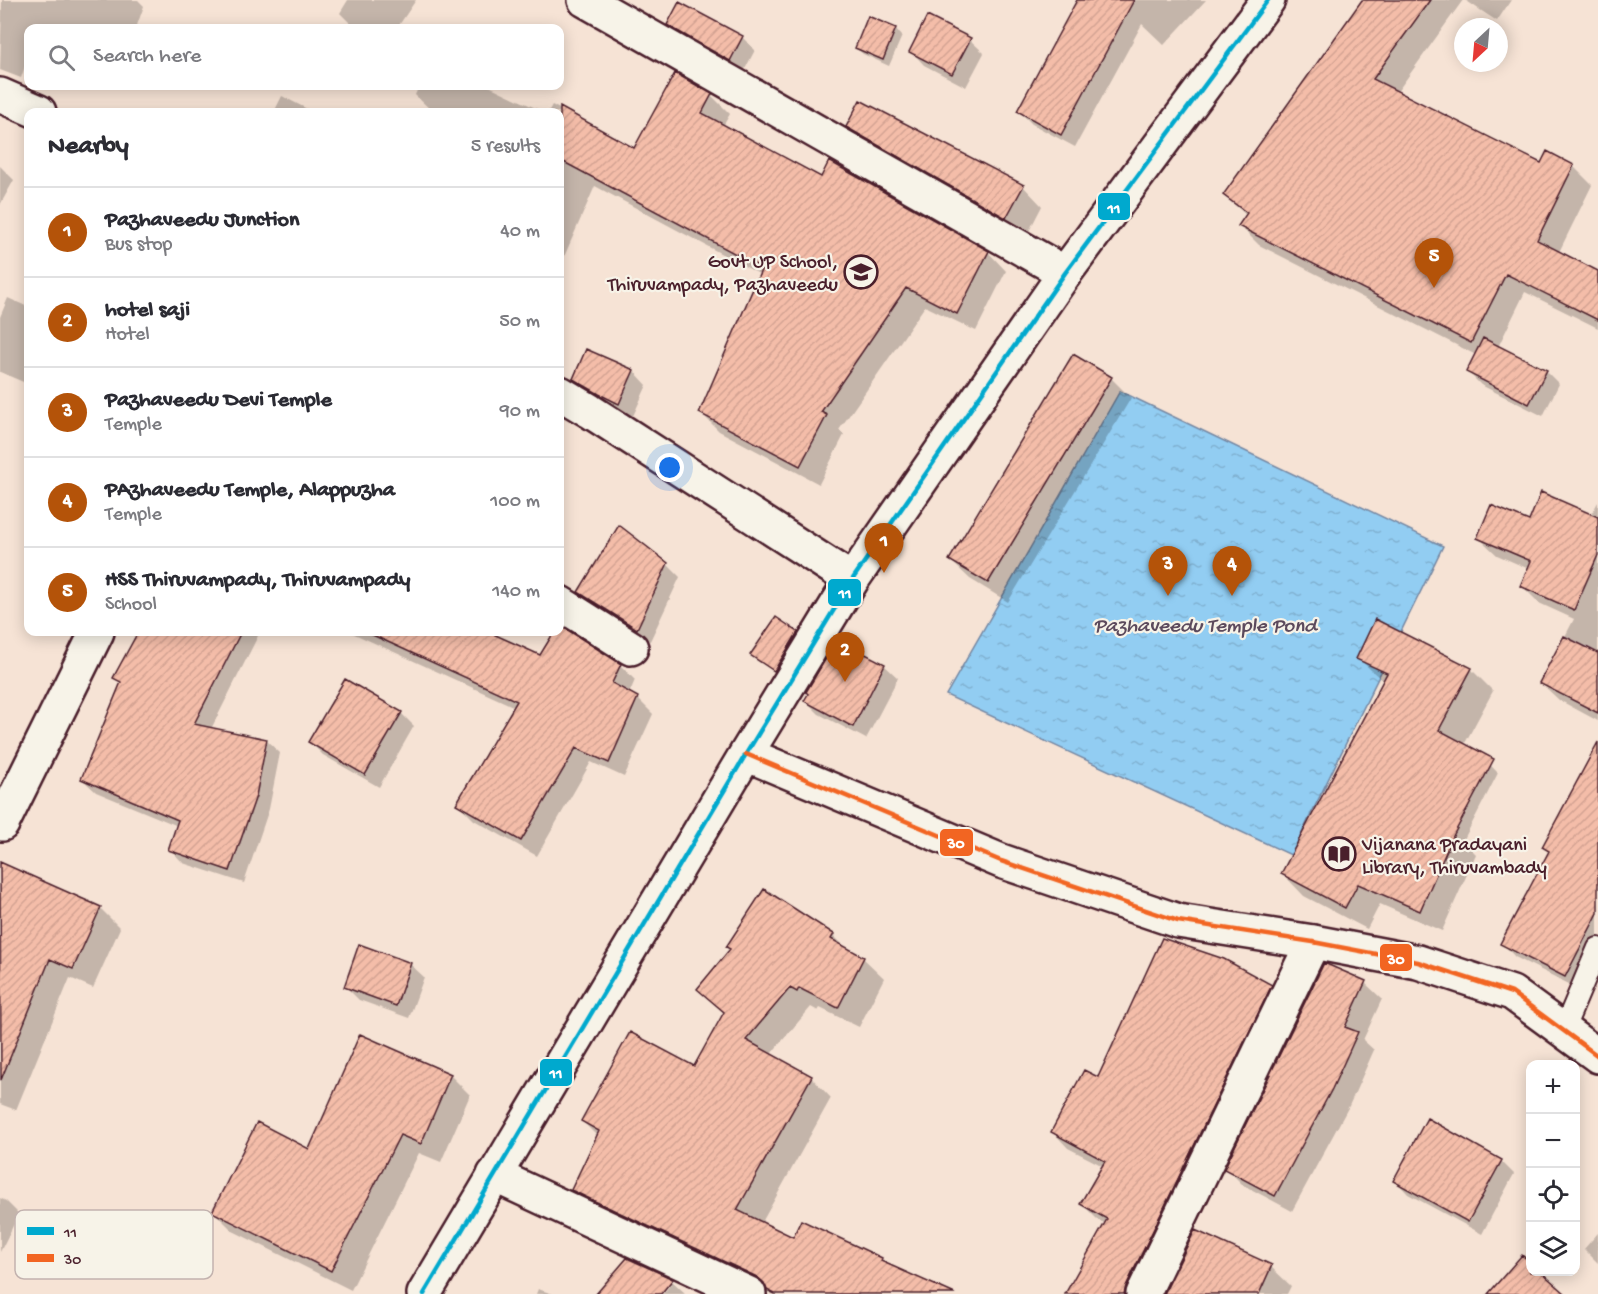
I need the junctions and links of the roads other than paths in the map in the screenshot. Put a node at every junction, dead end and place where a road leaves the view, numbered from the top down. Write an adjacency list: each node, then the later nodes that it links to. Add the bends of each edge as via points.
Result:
1 (585, 0): 5 (main road)
2 (1268, 0): 5 (main road)
3 (0, 94): 4 (main road)
4 (30, 108)
5 (1065, 273): 7 (main road)
6 (564, 395): 7 (main road)
7 (852, 580): 11 (main road)
8 (564, 606): 10 (main road)
9 (95, 636): 12 (main road)
10 (631, 648)
11 (746, 754): 13 (main road, via 1001,861 1178,921); 17 (main road)
12 (2, 824)
13 (1313, 942): 15 (main road, via 1418,962 1512,993); 20 (main road)
14 (1598, 948): 15 (lane)
15 (1563, 1031): 16 (main road)
16 (1598, 1056)
17 (494, 1175): 18 (main road); 19 (main road)
18 (424, 1294)
19 (749, 1294)
20 (1143, 1294)

